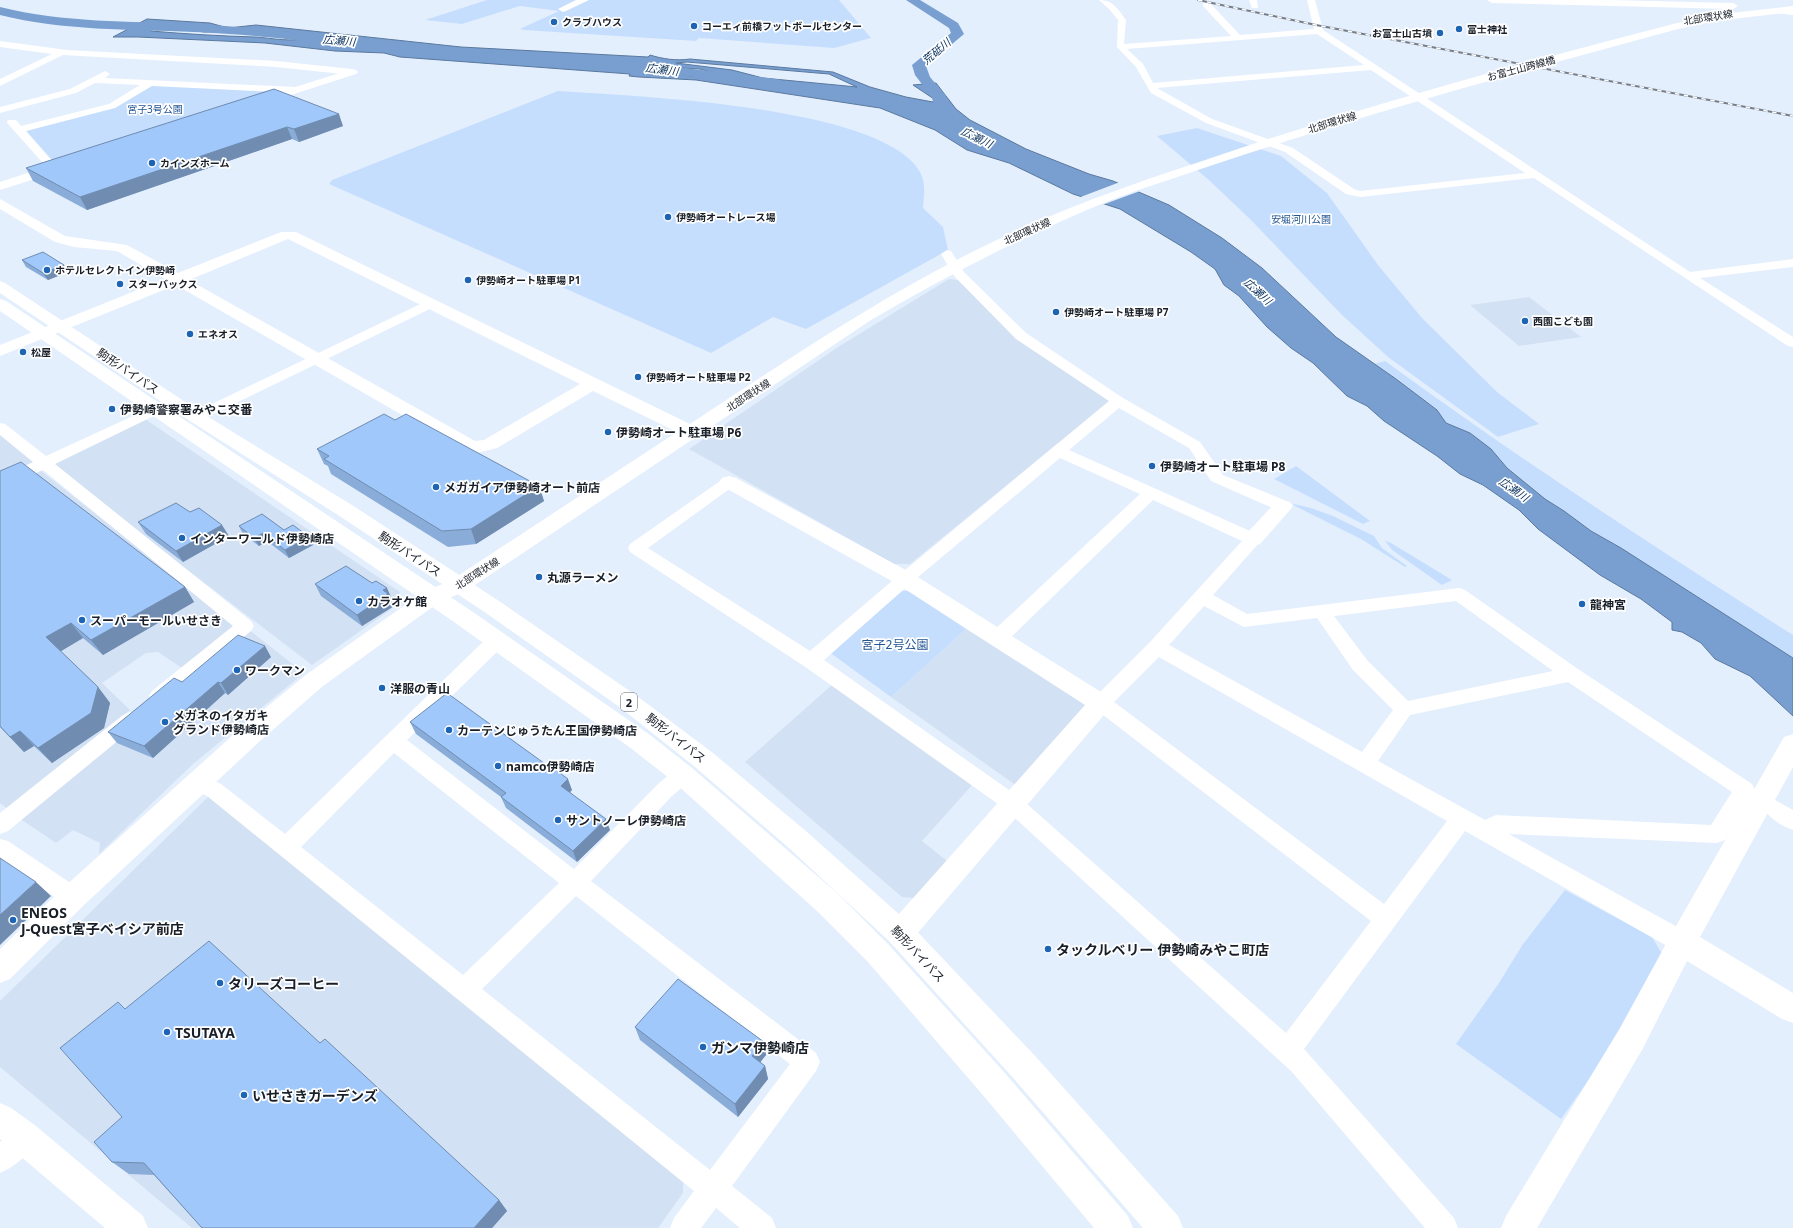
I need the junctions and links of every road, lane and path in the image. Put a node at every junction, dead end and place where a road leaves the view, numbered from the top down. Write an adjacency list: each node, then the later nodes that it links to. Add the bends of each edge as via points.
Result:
1 (584, 0): 9 (street)
2 (1103, 0): 17 (street, via 1122,20 1119,41)
3 (1311, 0): 13 (street)
4 (1492, 0): 6 (street)
5 (1206, 4): 15 (street)
6 (1701, 4): 8 (street); 12 (street)
7 (1793, 8): 8 (street, 北部環状線); 10 (street, 北部環状線)
8 (1764, 9): 10 (street); 12 (street, 北部環状線)
9 (563, 10)
10 (1778, 11): 11 (street); 14 (street, 北部環状線, via 1705,20)
11 (1793, 13)
12 (1722, 14): 14 (street, 北部環状線, via 1685,20)
13 (1319, 31): 15 (street); 20 (street)
14 (1629, 36): 27 (street, お富士山跨線橋)
15 (1238, 38): 17 (street)
16 (0, 44): 18 (street)
17 (1121, 47): 25 (street, via 1140,66)
18 (60, 53): 19 (street); 23 (street)
19 (137, 57): 21 (street, via 276,64); 22 (street)
20 (1372, 67): 25 (street); 34 (street)
21 (352, 72): 26 (street)
22 (95, 80): 24 (street); 29 (street, via 73,91)
23 (0, 83)
24 (150, 83): 26 (street); 30 (street, via 112,106)
25 (1150, 86): 31 (street, via 1167,99 1209,121)
26 (295, 90): 28 (street)
27 (1405, 97): 31 (street, 北部環状線)
28 (242, 107)
29 (0, 110): 30 (street)
30 (19, 130): 33 (street)
31 (1261, 142): 34 (street, via 1297,154 1356,194); 53 (street, 北部環状線, via 1075,210 929,276)
32 (69, 164): 33 (street)
33 (54, 169): 35 (street)
34 (1534, 175): 39 (street)
35 (0, 186)
36 (0, 203): 40 (street, via 59,239 122,248)
37 (947, 254): 49 (street, via 959,274 1021,336)
38 (1793, 263): 39 (street)
39 (1688, 276): 45 (street)
40 (178, 279): 42 (street, via 291,235); 44 (street); 47 (street)
41 (0, 286): 44 (street, 駒形バイパス / 2)
42 (431, 303): 47 (street); 48 (street)
43 (0, 304): 44 (street, 駒形バイパス / 2)
44 (52, 330): 46 (street); 50 (street, 駒形バイパス / 2); 51 (street, 駒形バイパス / 2)
45 (1793, 344)
46 (0, 351)
47 (316, 359): 48 (street, via 473,447 490,444); 51 (street)
48 (594, 383): 53 (street)
49 (1118, 402): 54 (street); 59 (street, via 1195,445 1217,478)
50 (157, 410): 55 (street); 62 (street, 駒形バイパス / 2)
51 (196, 417): 62 (street, 駒形バイパス / 2, via 348,512)
52 (0, 427): 55 (street)
53 (687, 429): 62 (street, 北部環状線)
54 (1058, 451): 58 (street); 61 (street)
55 (45, 463): 57 (street); 81 (street, via 246,626)
56 (729, 482): 61 (street); 68 (street, via 636,548)
57 (0, 484)
58 (1150, 494): 60 (street); 65 (street)
59 (1283, 506): 60 (street)
60 (1253, 540): 63 (street)
61 (905, 579): 65 (street); 68 (street)
62 (447, 587): 66 (street, 駒形バイパス / 2); 76 (street, 北部環状線, via 315,680); 88 (street, 駒形バイパス / 2, via 579,666 630,702 704,760 815,855)
63 (1201, 596): 64 (street, via 1244,621); 67 (street)
64 (1321, 611): 69 (street, via 1459,594); 71 (street, via 1360,665)
65 (998, 638): 70 (street)
66 (497, 640): 72 (street); 75 (street, 駒形バイパス / 2, via 641,742)
67 (1157, 647): 70 (street); 74 (street)
68 (811, 660): 77 (street)
69 (1571, 674): 71 (street); 82 (street, via 1745,790 1717,834 1496,824)
70 (1101, 703): 77 (street); 87 (street)
71 (1404, 709): 74 (street)
72 (393, 741): 84 (street); 85 (street)
73 (1793, 744): 89 (street)
74 (1365, 764): 79 (street)
75 (683, 775): 85 (street, via 665,790); 100 (street, 駒形バイパス / 2, via 827,902 878,952)
76 (198, 782): 84 (street, via 214,790); 86 (street, 北部環状線)
77 (1012, 803): 88 (street); 93 (street)
78 (1774, 809): 80 (street)
79 (1462, 818): 82 (street); 87 (street)
80 (1793, 821)
81 (0, 825)
82 (1487, 832): 89 (street)
83 (0, 848): 86 (street)
84 (286, 848): 91 (street)
85 (575, 883): 91 (street); 96 (street, via 807,1062)
86 (73, 897): 90 (street, 北部環状線)
87 (1386, 919): 93 (street)
88 (900, 933): 101 (street, 駒形バイパス / 2, via 1026,1069)
89 (1682, 942): 92 (street); 103 (street, via 1631,1039)
90 (0, 969)
91 (465, 989): 96 (street)
92 (1793, 1009)
93 (1288, 1050): 102 (street)
94 (12, 1128): 95 (street); 97 (street)
95 (0, 1160)
96 (713, 1189): 98 (street); 99 (street)
97 (131, 1228)
98 (684, 1228)
99 (762, 1228)
100 (1116, 1228)
101 (1166, 1228)
102 (1444, 1228)
103 (1518, 1228)

